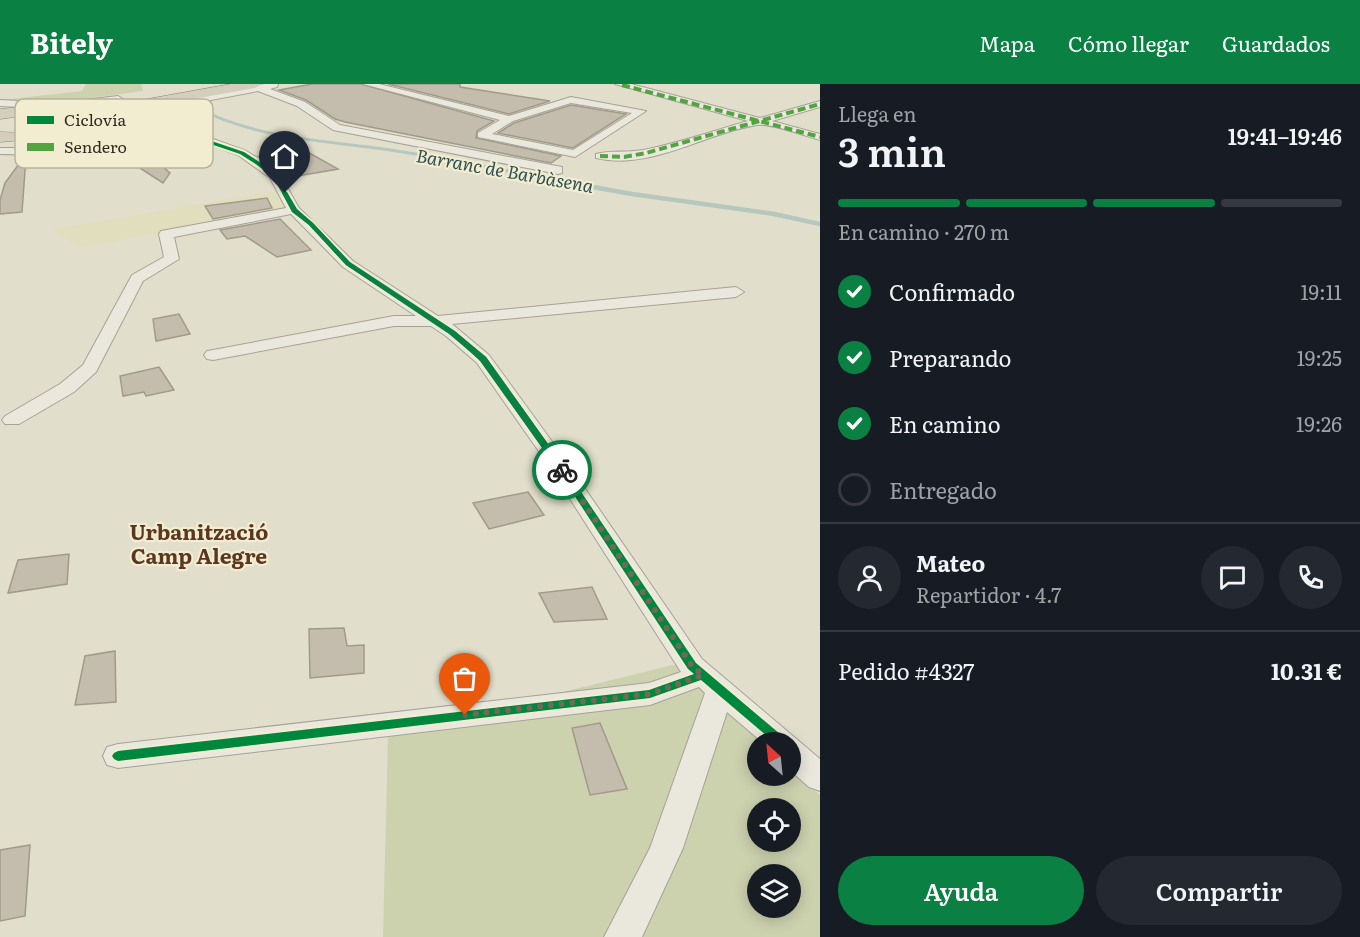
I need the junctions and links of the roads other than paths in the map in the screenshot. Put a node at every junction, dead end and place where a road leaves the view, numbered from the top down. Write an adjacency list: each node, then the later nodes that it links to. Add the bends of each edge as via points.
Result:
1 (282, 84): 5 (street)
2 (368, 84): 15 (street)
3 (623, 84): 16 (street)
4 (222, 85): 6 (street); 7 (highway)
5 (257, 86): 8 (highway); 9 (street); 20 (street, via 301,104 337,128)
6 (122, 99)
7 (148, 99)
8 (177, 99)
9 (190, 99)
10 (820, 104): 16 (street)
11 (0, 105): 12 (street)
12 (15, 108)
13 (15, 112): 14 (highway)
14 (0, 114)
15 (509, 119): 15 (street, via 482,135 575,154 640,111 571,100)
16 (760, 121): 17 (street); 19 (street, via 646,153)
17 (820, 137)
18 (213, 143): 21 (street, via 242,153 275,176)
19 (600, 156)
20 (558, 170)
21 (294, 210): 23 (street, via 348,264); 25 (street, via 166,234 172,259 137,278 90,368 66,388)
22 (736, 292): 23 (street)
23 (434, 321): 24 (street, via 394,321); 26 (street, via 483,359 557,462 692,666)
24 (213, 355)
25 (12, 420)
26 (711, 682): 27 (street); 28 (street, via 650,694); 31 (street, via 689,789 640,909)
27 (770, 732)
28 (118, 756)
29 (801, 761): 30 (street)
30 (820, 778)
31 (622, 937)

